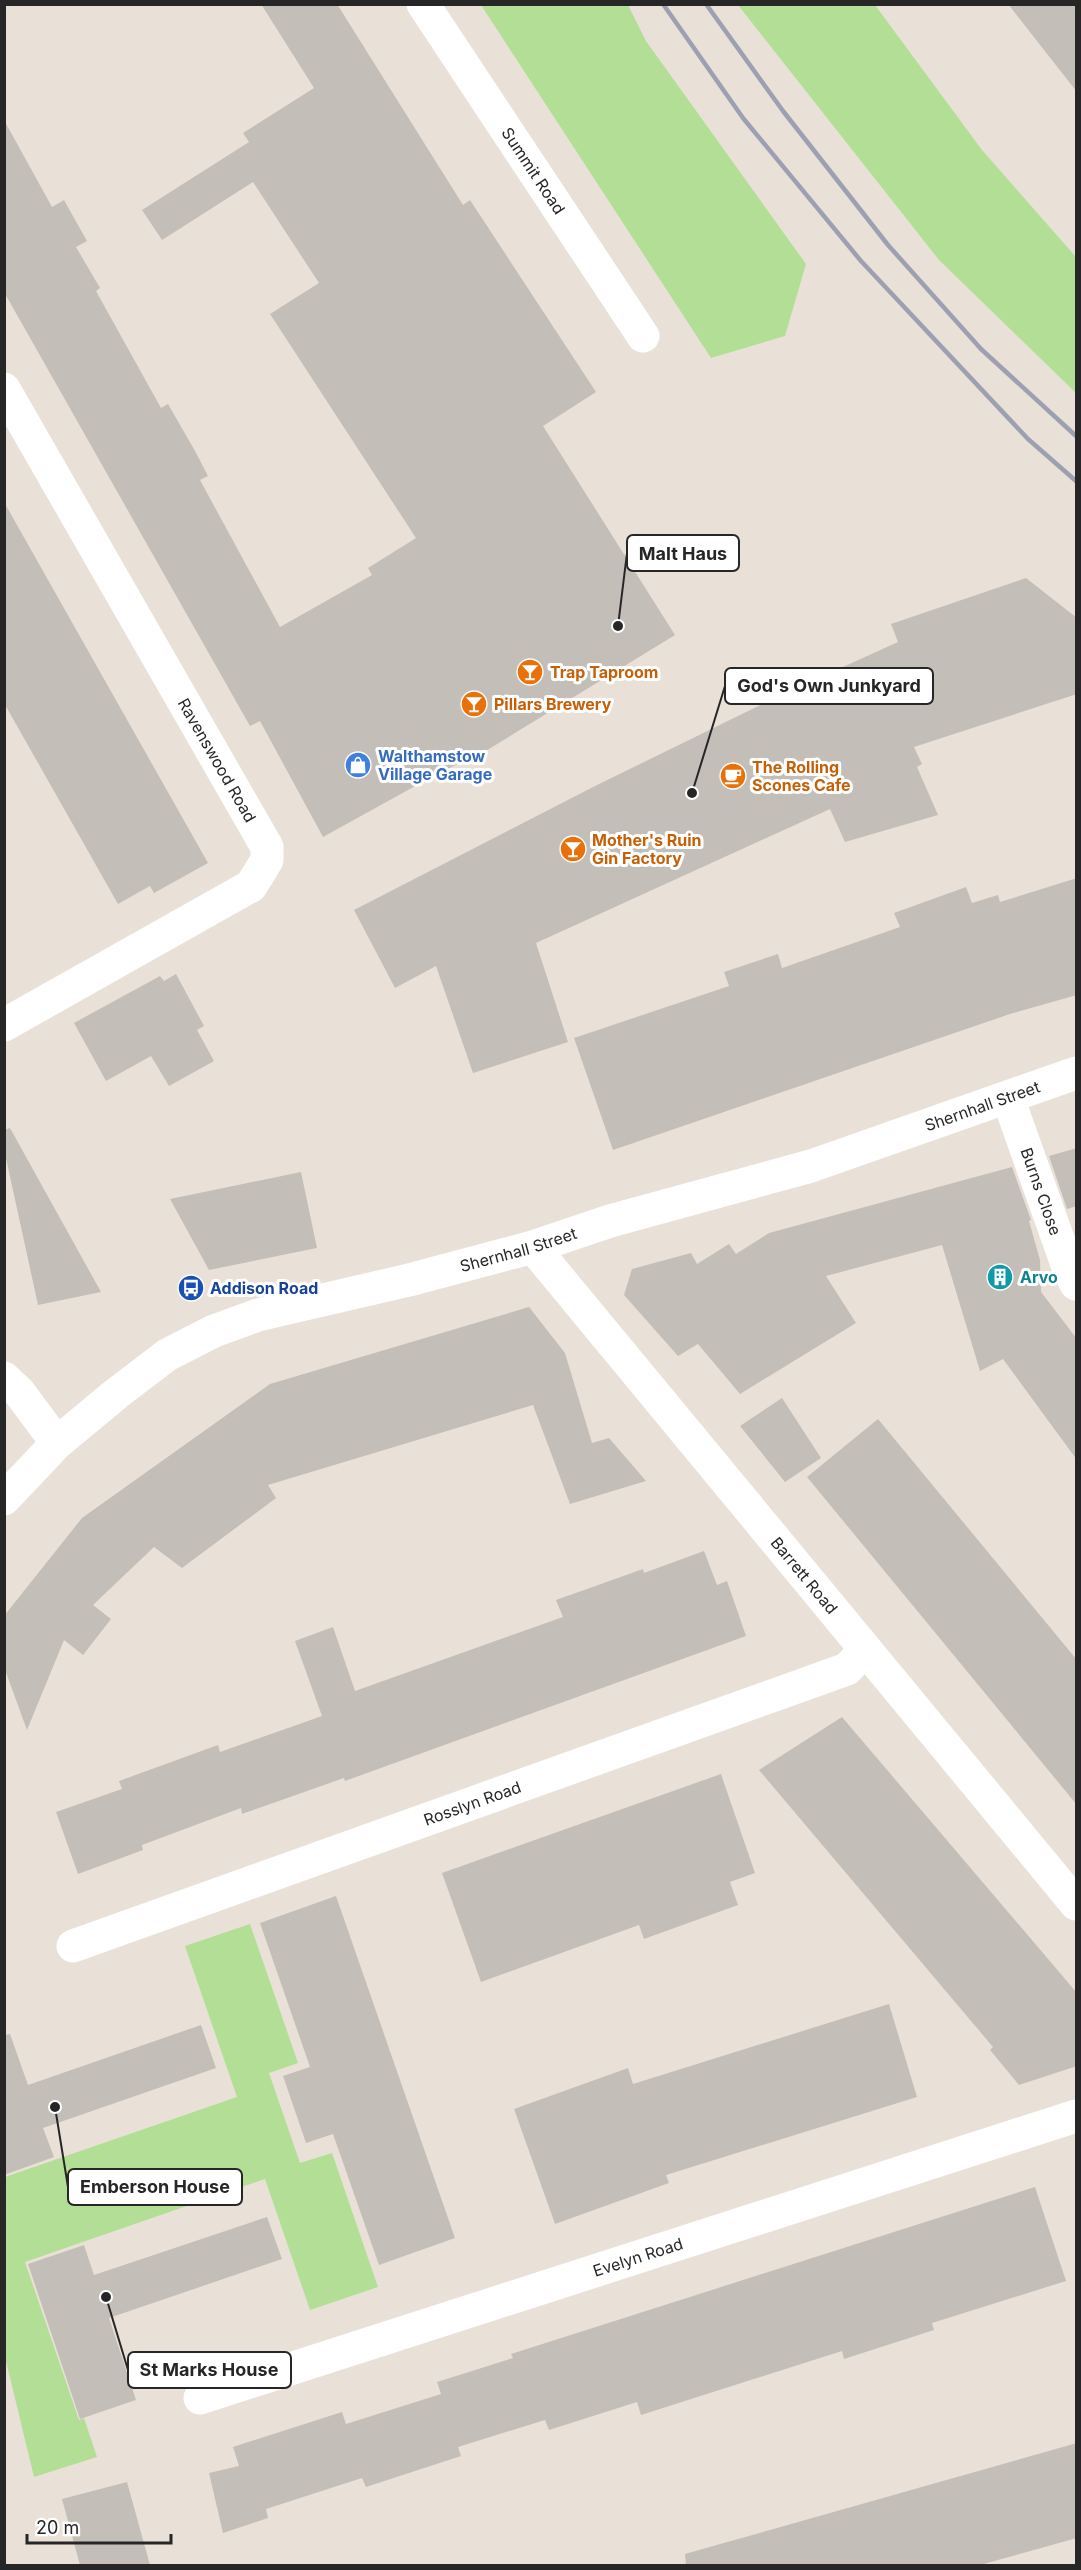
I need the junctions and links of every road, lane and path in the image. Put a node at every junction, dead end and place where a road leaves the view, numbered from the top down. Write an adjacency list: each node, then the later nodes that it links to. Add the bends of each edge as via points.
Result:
1 (423, 4): 2 (street, Summit Road)
2 (643, 336)
3 (4, 389): 4 (street, Ravenswood Road, via 267,847 267,860 251,886)
4 (4, 1025)
5 (1077, 1073): 6 (street, Shernhall Street)
6 (1008, 1098): 7 (street, Shernhall Street, via 811,1166 610,1221); 8 (street, Burns Close)
7 (533, 1247): 10 (street, Shernhall Street, via 258,1315 214,1331 167,1355); 12 (street, Barrett Road)
8 (1077, 1284)
9 (4, 1378): 10 (street)
10 (57, 1443): 11 (street, Shernhall Street)
11 (4, 1499)
12 (865, 1650): 13 (street, Barrett Road); 14 (street, Rosslyn Road, via 846,1670)
13 (1077, 1904)
14 (73, 1946)
15 (1077, 2116): 16 (street, Evelyn Road)
16 (200, 2398)

